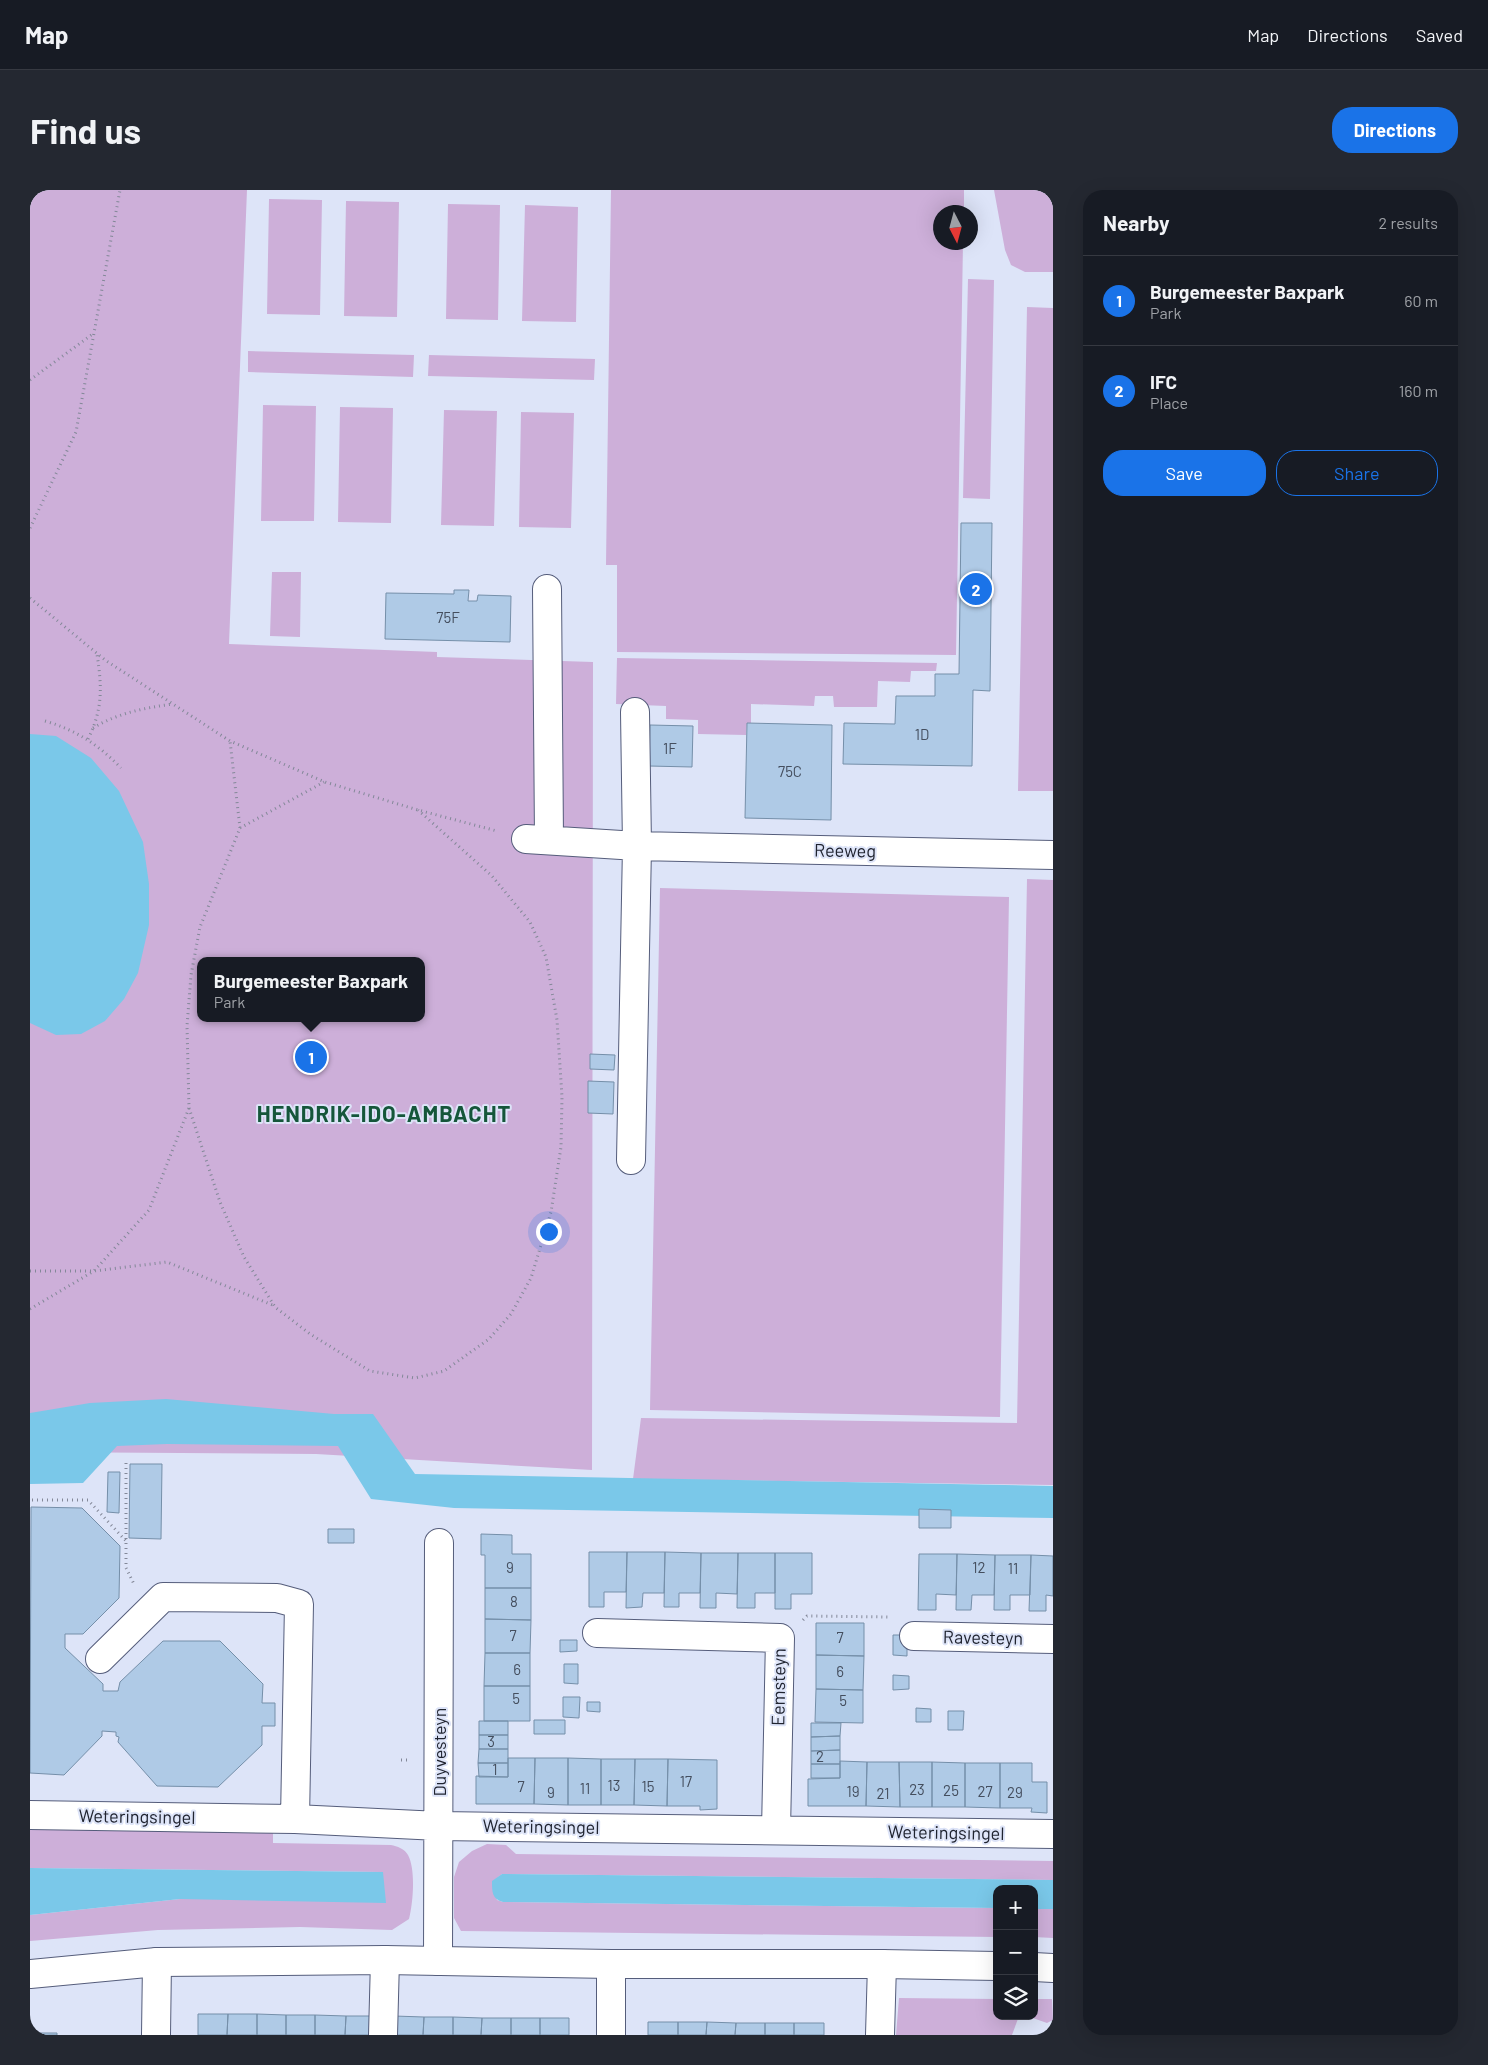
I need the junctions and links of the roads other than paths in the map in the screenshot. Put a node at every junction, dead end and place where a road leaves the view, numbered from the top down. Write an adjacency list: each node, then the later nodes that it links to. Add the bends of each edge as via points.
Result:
1 (548, 589): 3 (street, Reeweg, via 538,839)
2 (635, 712): 3 (street)
3 (637, 846): 4 (street, Reeweg); 5 (street)
4 (1053, 855)
5 (631, 1160)
6 (440, 1542): 13 (street, Duyvesteyn)
7 (596, 1633): 14 (street, Eemsteyn, via 780,1638)
8 (914, 1636): 9 (street, Ravesteyn)
9 (1053, 1639)
10 (100, 1659): 12 (street, via 163,1597 277,1598 299,1604)
11 (30, 1815): 12 (street, Weteringsingel)
12 (295, 1819): 13 (street, Weteringsingel)
13 (439, 1826): 14 (street, Weteringsingel); 17 (street, Duyvesteyn)
14 (776, 1830): 15 (street, Weteringsingel)
15 (1053, 1834)
16 (385, 1960): 17 (street); 18 (street); 26 (street)
17 (438, 1961): 19 (street)
18 (157, 1962): 24 (street); 25 (street)
19 (612, 1964): 20 (street); 27 (street)
20 (882, 1964): 21 (street); 28 (street)
21 (993, 1966)
22 (1038, 1967): 23 (street)
23 (1053, 1968)
24 (30, 1974)
25 (156, 2035)
26 (383, 2035)
27 (611, 2035)
28 (880, 2035)

